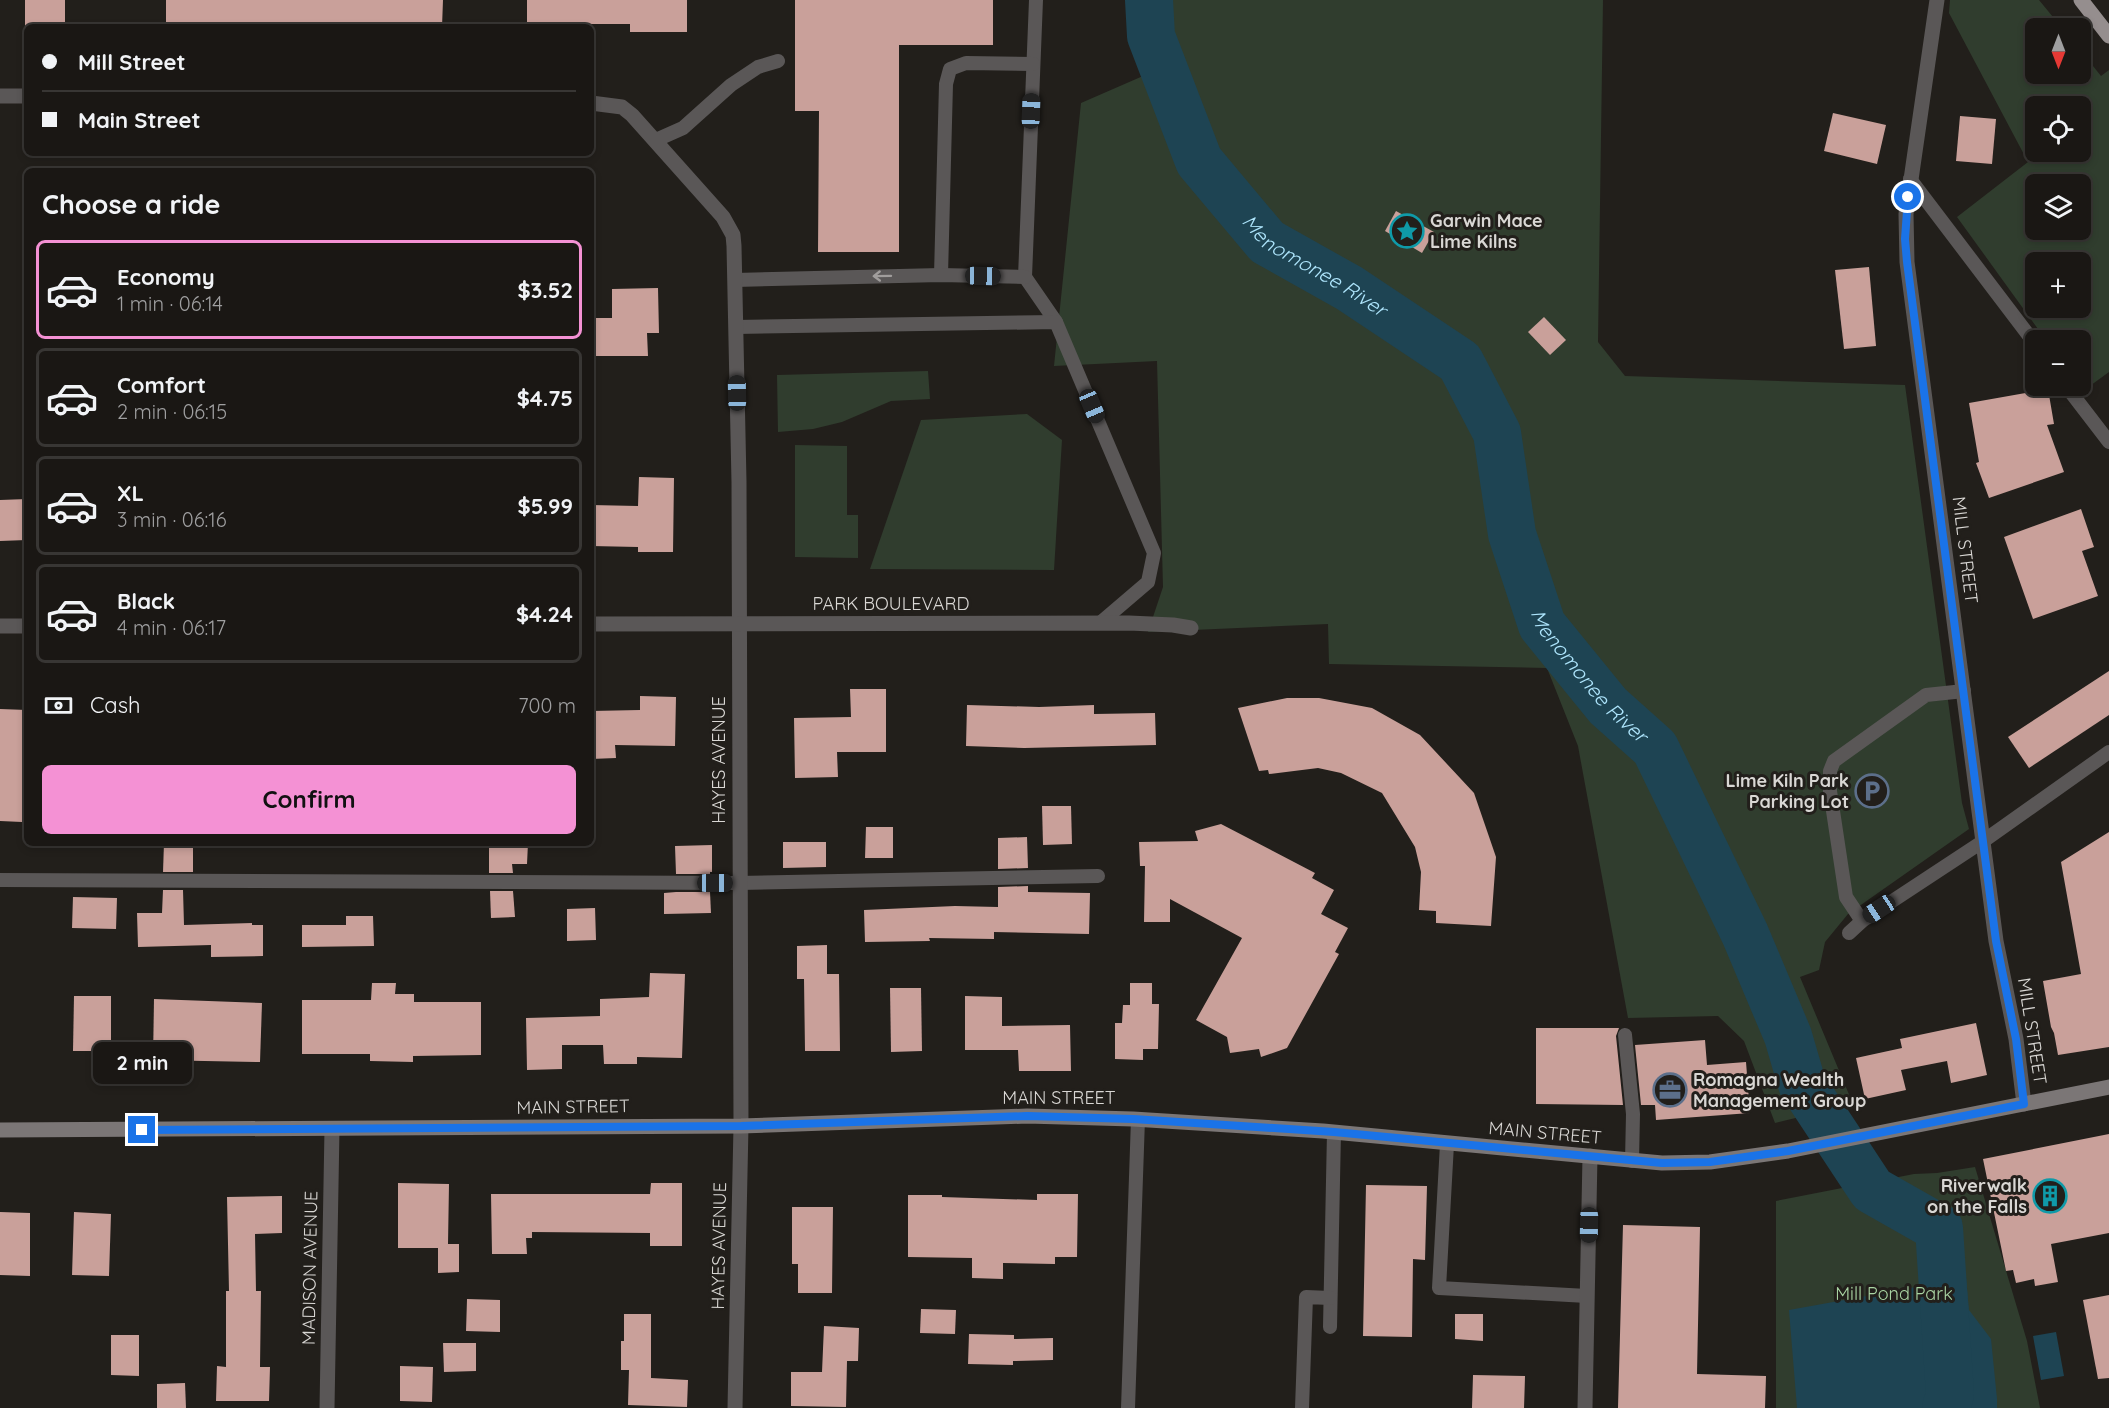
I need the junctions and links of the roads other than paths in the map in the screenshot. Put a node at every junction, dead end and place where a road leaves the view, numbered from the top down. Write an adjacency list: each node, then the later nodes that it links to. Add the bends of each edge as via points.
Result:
1 (1036, 0): 6 (lane)
2 (1937, 0): 11 (street, MILL STREET)
3 (2081, 0): 4 (main road)
4 (2109, 36)
5 (778, 61): 10 (lane, via 758,67 731,85 683,128)
6 (1033, 64): 12 (lane, via 966,63 950,69 946,84); 13 (lane)
7 (0, 96): 8 (street)
8 (24, 96)
9 (594, 103): 10 (street, HAYES AVENUE, via 622,107)
10 (656, 140): 14 (street, HAYES AVENUE, via 729,226)
11 (1910, 179): 17 (lane); 26 (street, MILL STREET, via 1907,262)
12 (941, 275): 13 (lane); 14 (lane, one-way to 14)
13 (1025, 277): 15 (lane)
14 (735, 280): 16 (street, HAYES AVENUE)
15 (1056, 322): 16 (lane); 20 (lane, via 1154,553 1148,582)
16 (736, 327): 22 (street, HAYES AVENUE)
17 (2025, 331)
18 (2074, 396): 19 (lane)
19 (2109, 442)
20 (1100, 623): 22 (street, PARK BOULEVARD); 25 (street, PARK BOULEVARD)
21 (594, 624): 22 (street, PARK BOULEVARD)
22 (739, 624): 31 (street, HAYES AVENUE)
23 (0, 626): 24 (street)
24 (24, 626)
25 (1191, 628)
26 (1964, 691): 28 (street, MILL STREET); 32 (lane, via 1926,695 1834,761 1830,791 1846,897)
27 (2109, 752): 28 (lane)
28 (1982, 842): 32 (lane); 36 (street, MILL STREET)
29 (1098, 876): 31 (lane)
30 (0, 880): 31 (lane)
31 (739, 883): 38 (street, HAYES AVENUE)
32 (1862, 921): 33 (lane)
33 (1849, 933)
34 (1625, 1035): 44 (lane, via 1633,1114)
35 (2109, 1088): 36 (main road, MAIN STREET)
36 (2024, 1104): 44 (main road, MAIN STREET, via 1788,1151 1710,1162)
37 (1138, 1119): 38 (main road, MAIN STREET, via 1027,1116); 41 (main road, MAIN STREET); 50 (lane)
38 (741, 1126): 39 (main road, MAIN STREET); 49 (street, HAYES AVENUE)
39 (332, 1129): 40 (main road, MAIN STREET); 48 (street, MADISON AVENUE)
40 (0, 1130)
41 (1334, 1132): 42 (main road, MAIN STREET); 46 (lane)
42 (1447, 1144): 43 (main road, MAIN STREET); 45 (lane, via 1438,1288)
43 (1590, 1156): 44 (main road, MAIN STREET); 45 (street)
44 (1632, 1161)
45 (1587, 1296): 52 (street)
46 (1330, 1298): 47 (lane); 51 (lane, via 1306,1297)
47 (1330, 1327)
48 (327, 1408)
49 (735, 1408)
50 (1128, 1408)
51 (1302, 1408)
52 (1585, 1408)

